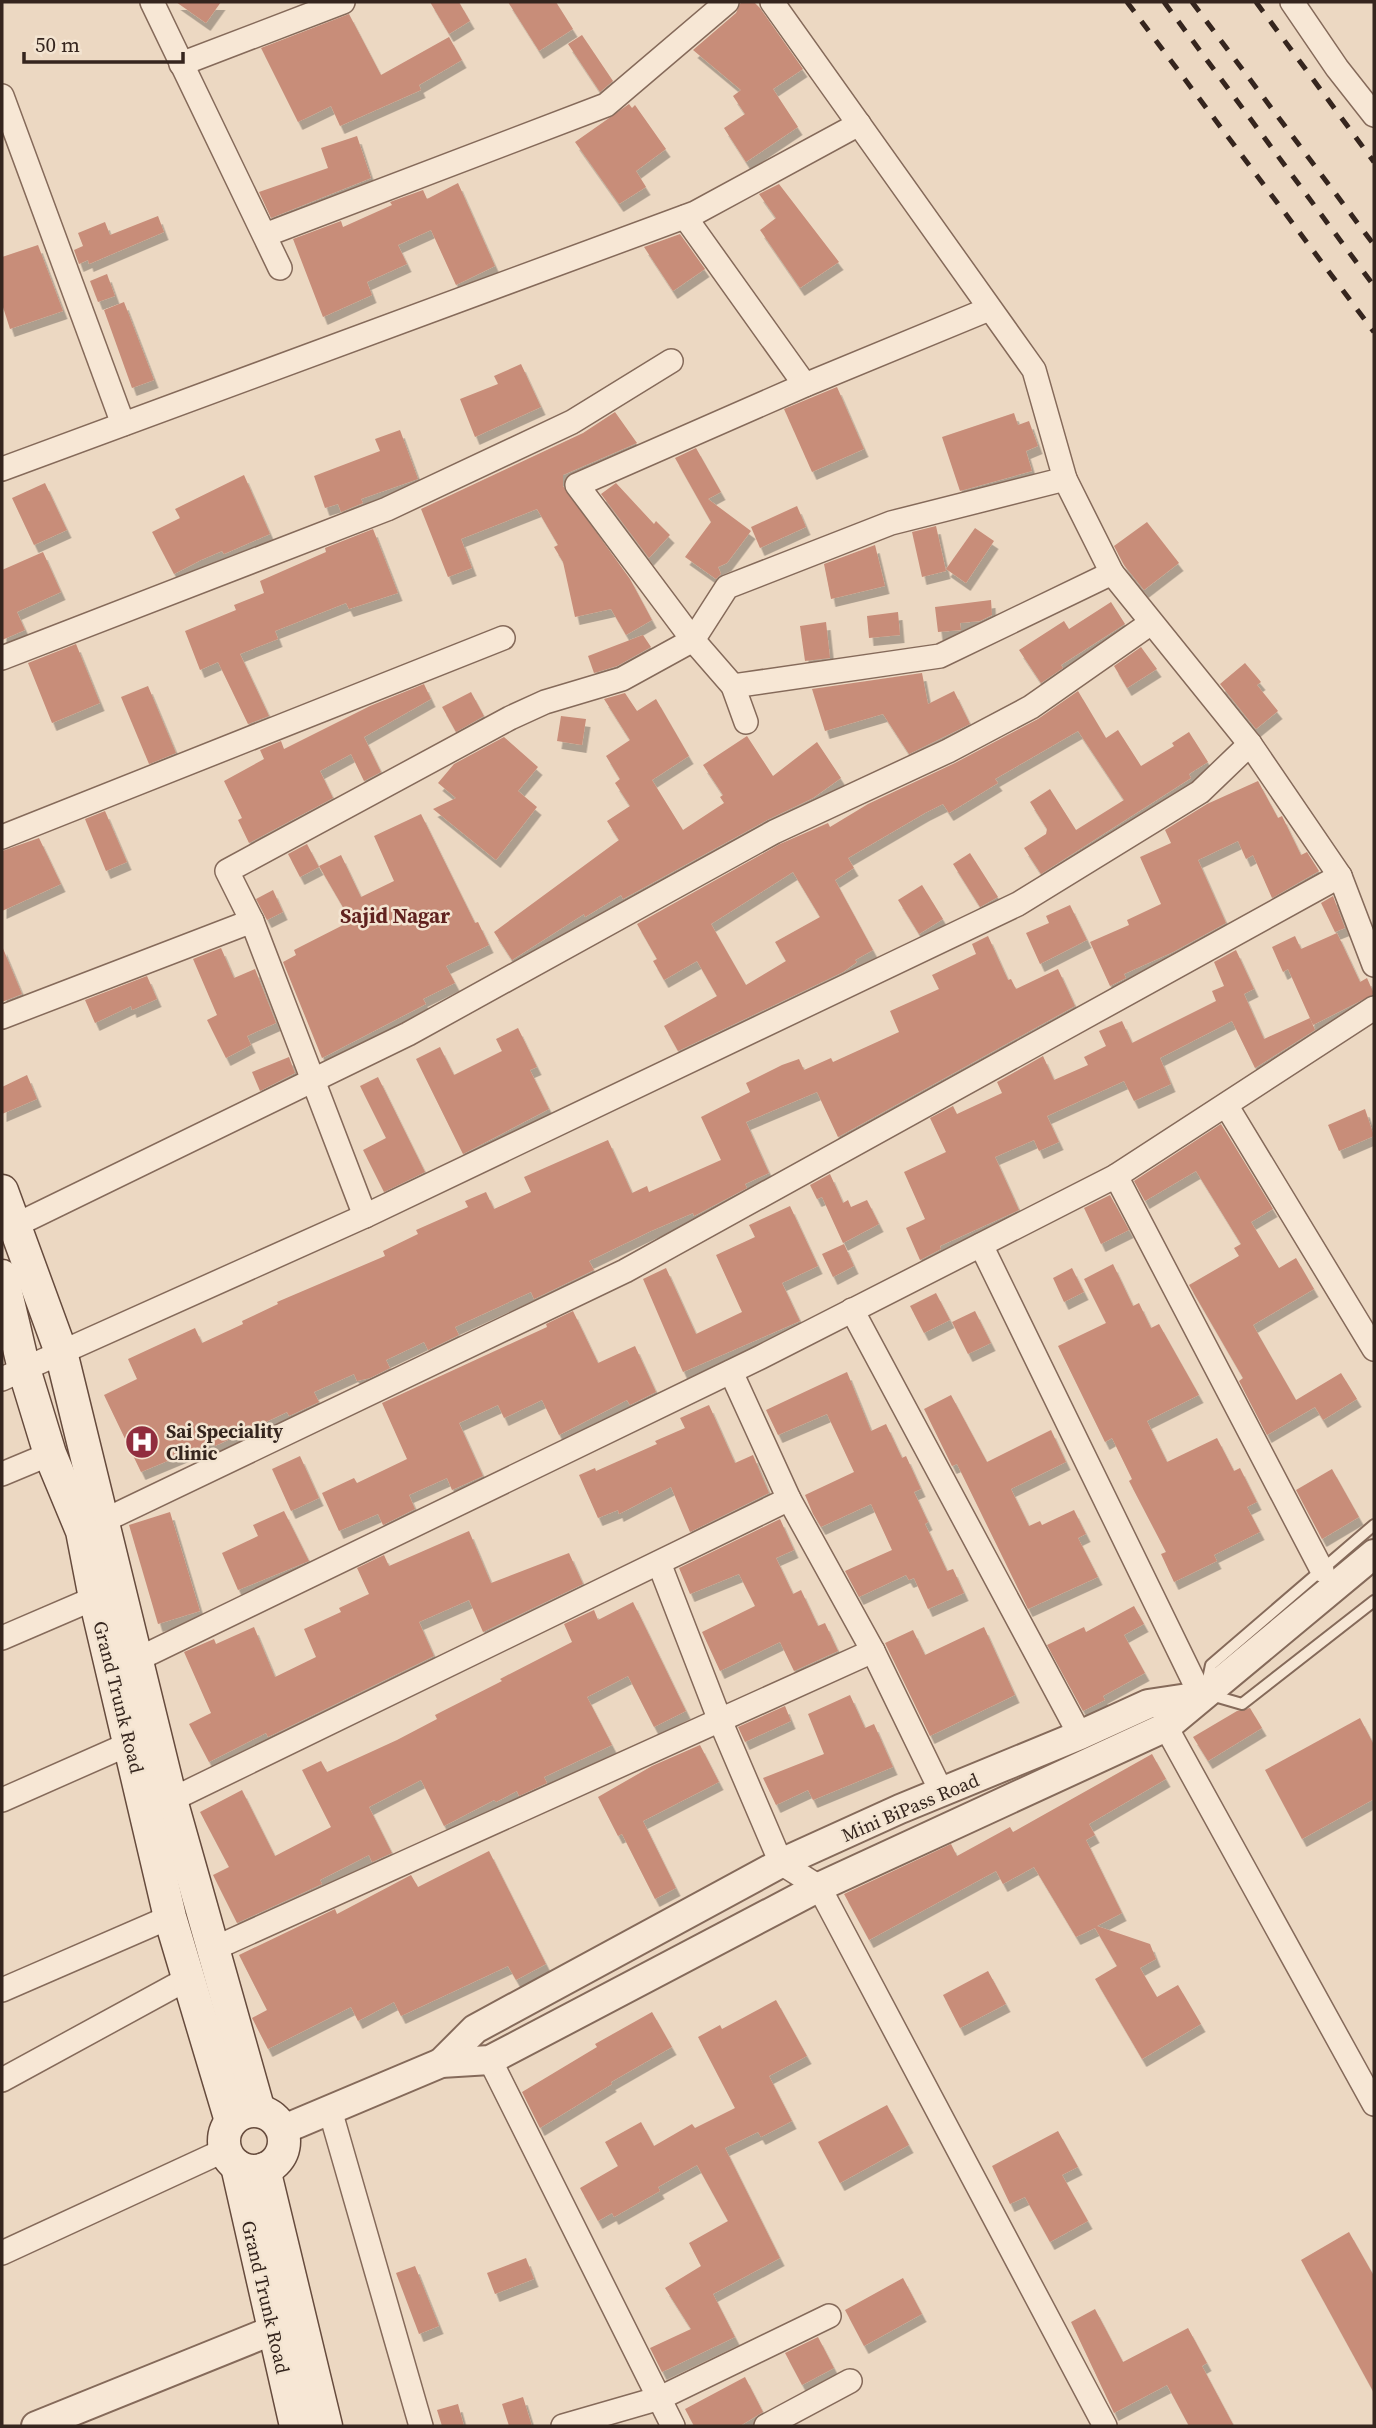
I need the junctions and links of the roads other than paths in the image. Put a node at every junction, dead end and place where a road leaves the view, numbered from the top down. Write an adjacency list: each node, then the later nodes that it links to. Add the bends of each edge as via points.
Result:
1 (152, 2): 6 (street)
2 (343, 2): 6 (street)
3 (727, 2): 11 (street, via 606,106)
4 (772, 2): 9 (street)
5 (1292, 2): 8 (street)
6 (181, 64): 11 (street)
7 (2, 96): 16 (street)
8 (1374, 116)
9 (859, 124): 10 (street); 13 (street)
10 (685, 217): 15 (street); 16 (street)
11 (265, 235): 12 (street)
12 (280, 268)
13 (989, 309): 15 (street); 18 (street, via 1034,370)
14 (671, 361): 23 (street, via 572,422 387,509)
15 (805, 385): 22 (street, via 577,485)
16 (123, 424): 17 (street)
17 (2, 469)
18 (1065, 479): 19 (street); 22 (street, via 891,523 727,587)
19 (1112, 573): 20 (street); 24 (street, via 940,656)
20 (1151, 623): 26 (street); 33 (street, via 1031,707 774,832 408,1034)
21 (503, 638): 27 (street)
22 (692, 640): 24 (street); 29 (street, via 622,679 545,702 510,718 227,871)
23 (2, 658)
24 (733, 686): 25 (street)
25 (746, 722)
26 (1250, 744): 28 (street); 37 (street, via 1200,792 1018,904)
27 (2, 837)
28 (1340, 876): 30 (street); 49 (street, via 625,1271)
29 (252, 921): 32 (street); 33 (street)
30 (1374, 965)
31 (1374, 1008): 34 (street)
32 (2, 1017)
33 (313, 1081): 37 (street); 38 (street)
34 (1226, 1105): 35 (street); 42 (street)
35 (1116, 1176): 39 (street); 53 (street)
36 (2, 1191): 38 (main road)
37 (365, 1216): 43 (street)
38 (16, 1225): 43 (main road)
39 (981, 1245): 41 (street); 59 (street)
40 (2, 1276): 45 (main road, Grand Trunk Road)
41 (852, 1311): 44 (street); 62 (street)
42 (1374, 1349)
43 (61, 1352): 45 (street); 49 (main road)
44 (731, 1372): 48 (street); 58 (street)
45 (13, 1374): 46 (main road, Grand Trunk Road)
46 (50, 1454): 47 (street); 54 (main road, Grand Trunk Road, via 82,1531)
47 (2, 1474)
48 (789, 1499): 52 (street); 57 (street)
49 (103, 1521): 58 (main road)
50 (1374, 1525): 53 (lane)
51 (1374, 1554): 59 (street)
52 (659, 1563): 60 (street); 66 (street)
53 (1322, 1570): 59 (lane, via 1211,1665)
54 (95, 1598): 56 (street); 63 (main road, Grand Trunk Road)
55 (1374, 1601): 59 (lane, via 1242,1704)
56 (2, 1637)
57 (873, 1651): 60 (street); 64 (street)
58 (136, 1660): 66 (main road)
59 (1203, 1695): 61 (street); 62 (street, Mini BiPass Road, via 1148,1704)
60 (719, 1718): 67 (street); 70 (street)
61 (1166, 1727): 68 (street); 76 (street)
62 (1080, 1735): 64 (street, Mini BiPass Road)
63 (131, 1743): 65 (street); 69 (main road, Grand Trunk Road)
64 (942, 1793): 67 (street, Mini BiPass Road)
65 (2, 1800)
66 (171, 1800): 70 (main road)
67 (781, 1863): 68 (street); 74 (street, Mini BiPass Road, via 475,2029)
68 (819, 1887): 73 (street); 91 (street)
69 (170, 1917): 71 (main road, Grand Trunk Road); 72 (street)
70 (213, 1949): 78 (main road)
71 (189, 1978): 75 (street); 78 (main road, Grand Trunk Road)
72 (2, 1990)
73 (490, 2060): 74 (street); 83 (street)
74 (440, 2063): 77 (street)
75 (2, 2080)
76 (1374, 2105)
77 (330, 2110): 78 (street); 87 (street)
78 (250, 2141): 79 (street); 81 (main road)
79 (2, 2253)
80 (829, 2316): 83 (street)
81 (285, 2324): 84 (street); 85 (main road, Grand Trunk Road); 86 (main road)
82 (850, 2381): 90 (street)
83 (660, 2398): 88 (street); 89 (street)
84 (36, 2426)
85 (296, 2426)
86 (326, 2426)
87 (421, 2426)
88 (563, 2426)
89 (673, 2426)
90 (766, 2426)
91 (1105, 2426)

